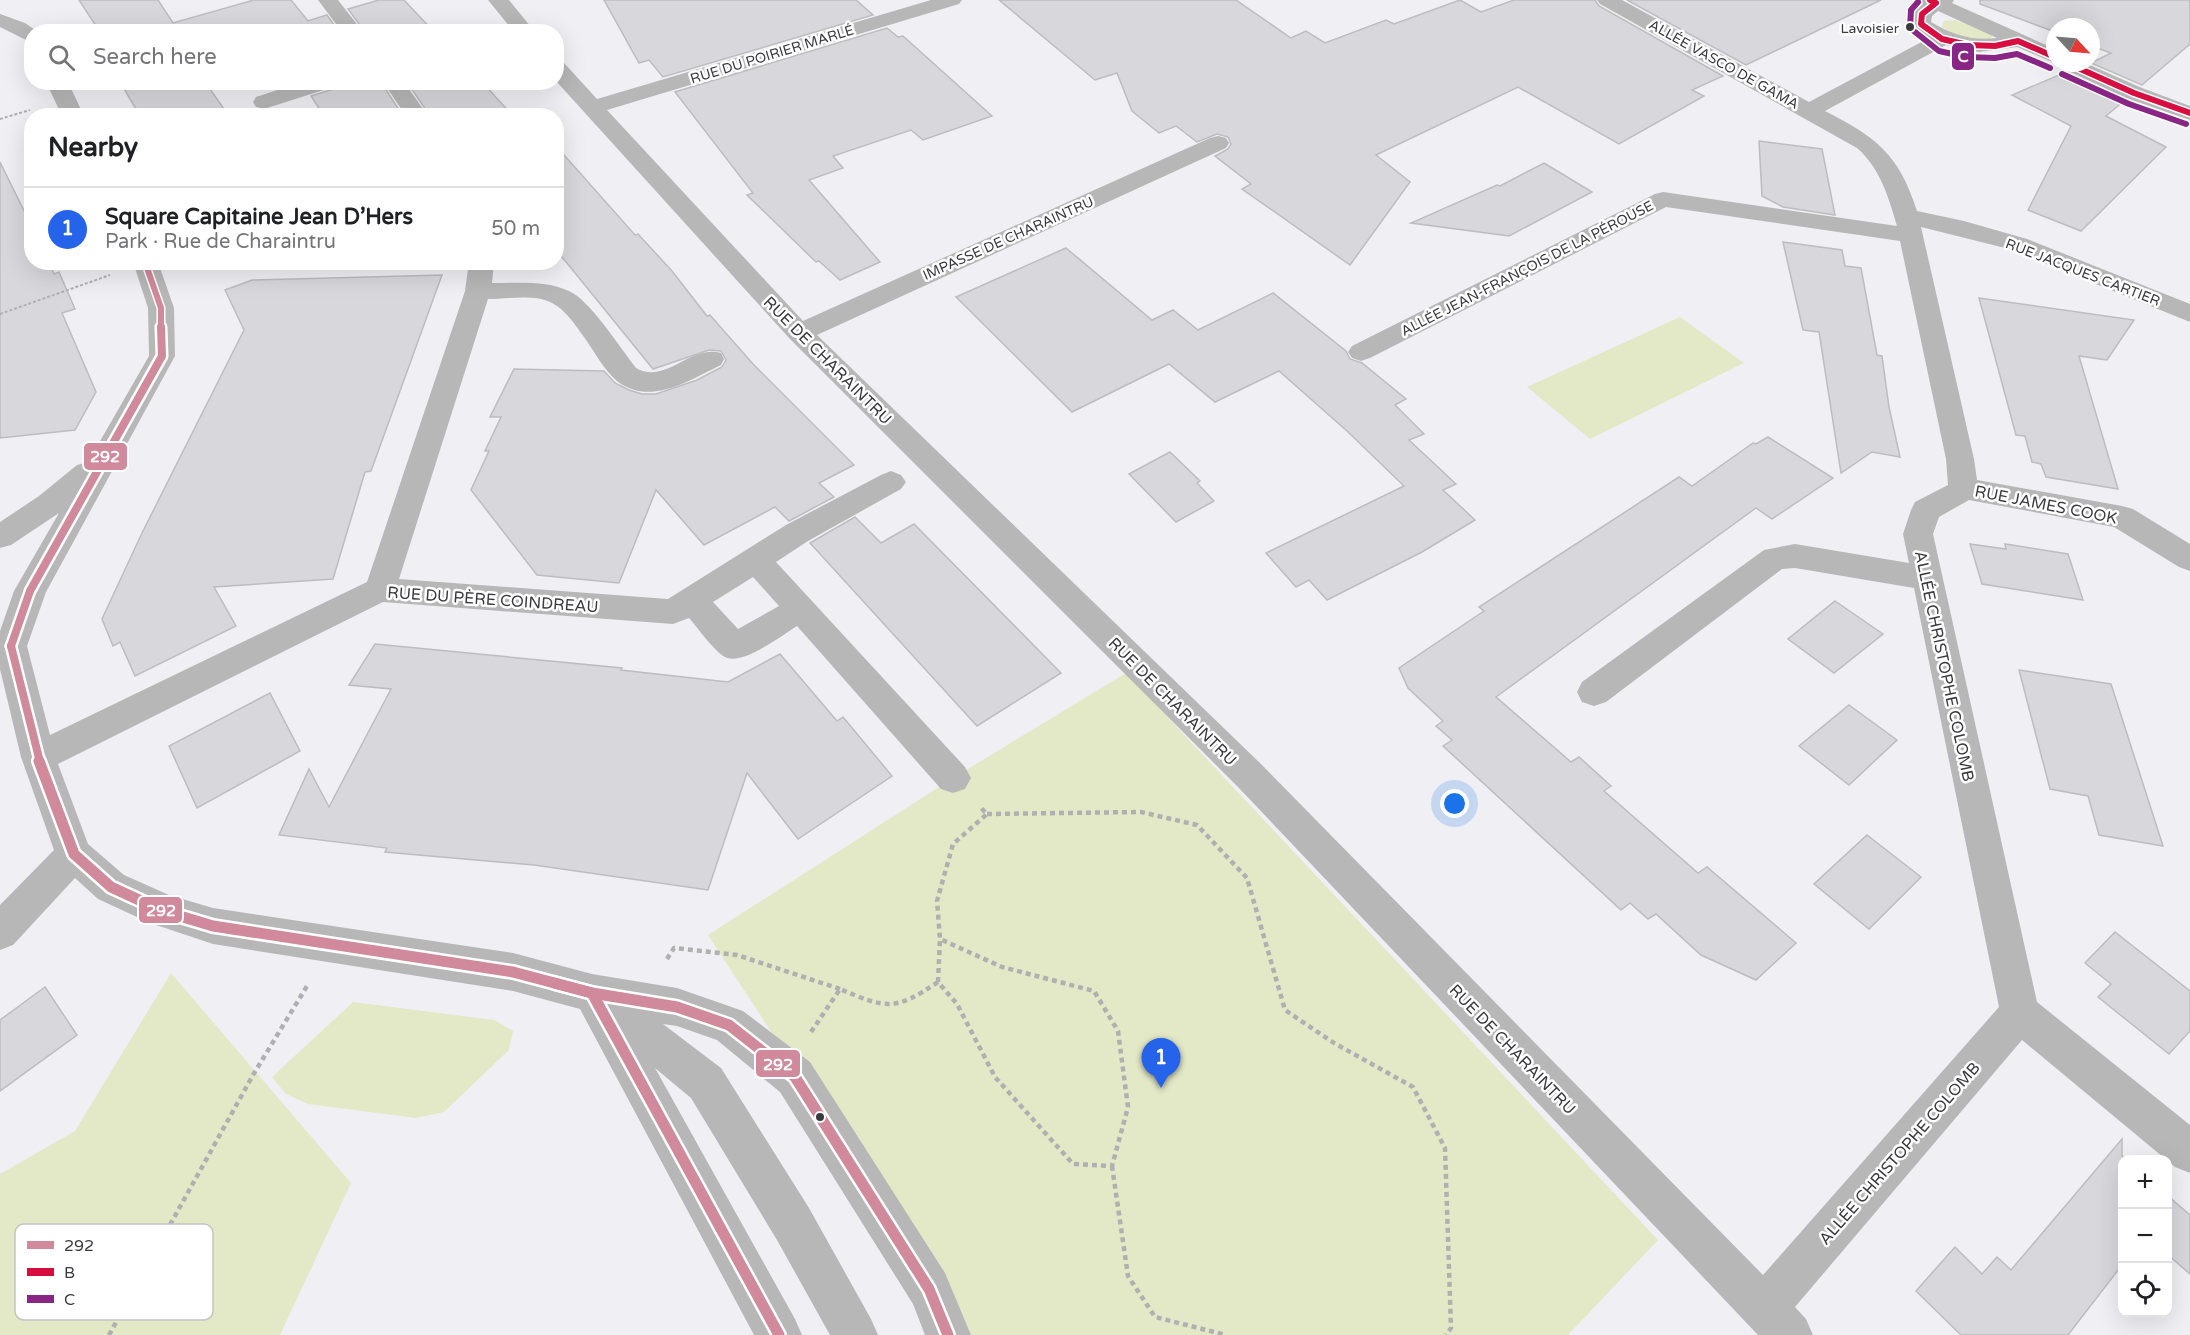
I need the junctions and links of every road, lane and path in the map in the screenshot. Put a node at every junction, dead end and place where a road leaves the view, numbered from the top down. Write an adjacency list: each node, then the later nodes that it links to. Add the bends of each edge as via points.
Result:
1 (328, 0): 7 (street)
2 (498, 0): 8 (street)
3 (952, 0): 21 (street, RUE DU POIRIER MARLÉ)
4 (1607, 0): 22 (street, ALLÉE VASCO DE GAMA)
5 (1937, 1): 10 (street, via 1922,14 1921,24); 11 (street)
6 (0, 20): 9 (street)
7 (347, 24)
8 (518, 24)
9 (24, 31)
10 (1942, 39): 11 (street, via 1995,46); 22 (street)
11 (2018, 41): 12 (street)
12 (2046, 53)
13 (2087, 72): 23 (street)
14 (564, 77): 21 (street, RUE DE CHARAINTRU)
15 (61, 90): 19 (street)
16 (301, 90): 18 (street)
17 (399, 90): 20 (street)
18 (264, 102)
19 (69, 108)
20 (411, 108)
21 (591, 108): 32 (street, RUE DE CHARAINTRU)
22 (1809, 111): 25 (street, via 1872,150 1892,178)
23 (2190, 113)
24 (1218, 143): 32 (street, IMPASSE DE CHARAINTRU)
25 (1907, 226): 31 (street, RUE JACQUES CARTIER, via 1955,226 2018,244); 33 (street, ALLÉE JEAN-FRANÇOIS DE LA PÉROUSE, via 1663,199); 37 (street, via 1960,459)
26 (125, 270): 30 (path)
27 (148, 270): 35 (street, via 160,299 164,326 162,356)
28 (481, 270): 29 (street)
29 (478, 291): 34 (street, via 536,291 561,297 576,309 626,374 640,382 661,382); 42 (street)
30 (0, 314)
31 (2190, 314)
32 (799, 333): 63 (street, RUE DE CHARAINTRU, via 1250,777)
33 (1361, 352)
34 (711, 359)
35 (106, 455): 38 (street, via 50,504); 45 (street)
36 (891, 482): 40 (street, RUE DU PÈRE COINDREAU)
37 (1963, 488): 39 (street, RUE JAMES COOK, via 2122,517); 41 (street, ALLÉE CHRISTOPHE COLOMB, via 1926,510 1918,534)
38 (0, 537)
39 (2190, 559)
40 (756, 560): 43 (street, RUE DU PÈRE COINDREAU); 44 (street)
41 (1926, 578): 46 (street, via 1796,556 1775,558); 58 (street, ALLÉE CHRISTOPHE COLOMB)
42 (380, 590): 43 (street, RUE DU PÈRE COINDREAU, via 673,612); 47 (street, RUE DU PÈRE COINDREAU)
43 (692, 600): 44 (street, via 735,647)
44 (800, 609): 48 (street)
45 (5, 643): 47 (street)
46 (1594, 692)
47 (38, 757): 50 (street)
48 (953, 778): 49 (path)
49 (987, 814): 52 (path, via 953,844 937,901); 70 (path, via 1141,812 1197,825 1247,878 1285,1010 1334,1043 1413,1087 1445,1148 1451,1328)
50 (74, 854): 51 (street); 53 (street, via 111,887 163,911 213,926)
51 (0, 932)
52 (940, 939): 54 (path); 61 (path, via 1002,967 1094,991 1118,1031 1128,1107)
53 (331, 945): 56 (street, via 513,972); 62 (path)
54 (938, 982): 55 (path, via 908,1003 884,1006); 61 (path, via 957,1004 995,1077 1073,1164)
55 (840, 989): 57 (path, via 737,955 674,948); 59 (path)
56 (592, 993): 57 (street); 66 (street); 67 (street, via 706,1083 793,1224)
57 (642, 1001): 59 (street, via 677,1006 729,1025)
58 (2020, 1013): 60 (street); 63 (street, ALLÉE CHRISTOPHE COLOMB)
59 (784, 1066): 68 (street, via 795,1077 929,1289)
60 (2190, 1152)
61 (1112, 1166): 69 (path, via 1128,1276 1155,1317)
62 (170, 1224)
63 (1764, 1308): 71 (street, RUE DE CHARAINTRU)
64 (117, 1320): 65 (path)
65 (109, 1335)
66 (779, 1335)
67 (855, 1335)
68 (948, 1335)
69 (1226, 1335)
70 (1446, 1335)
71 (1790, 1335)

